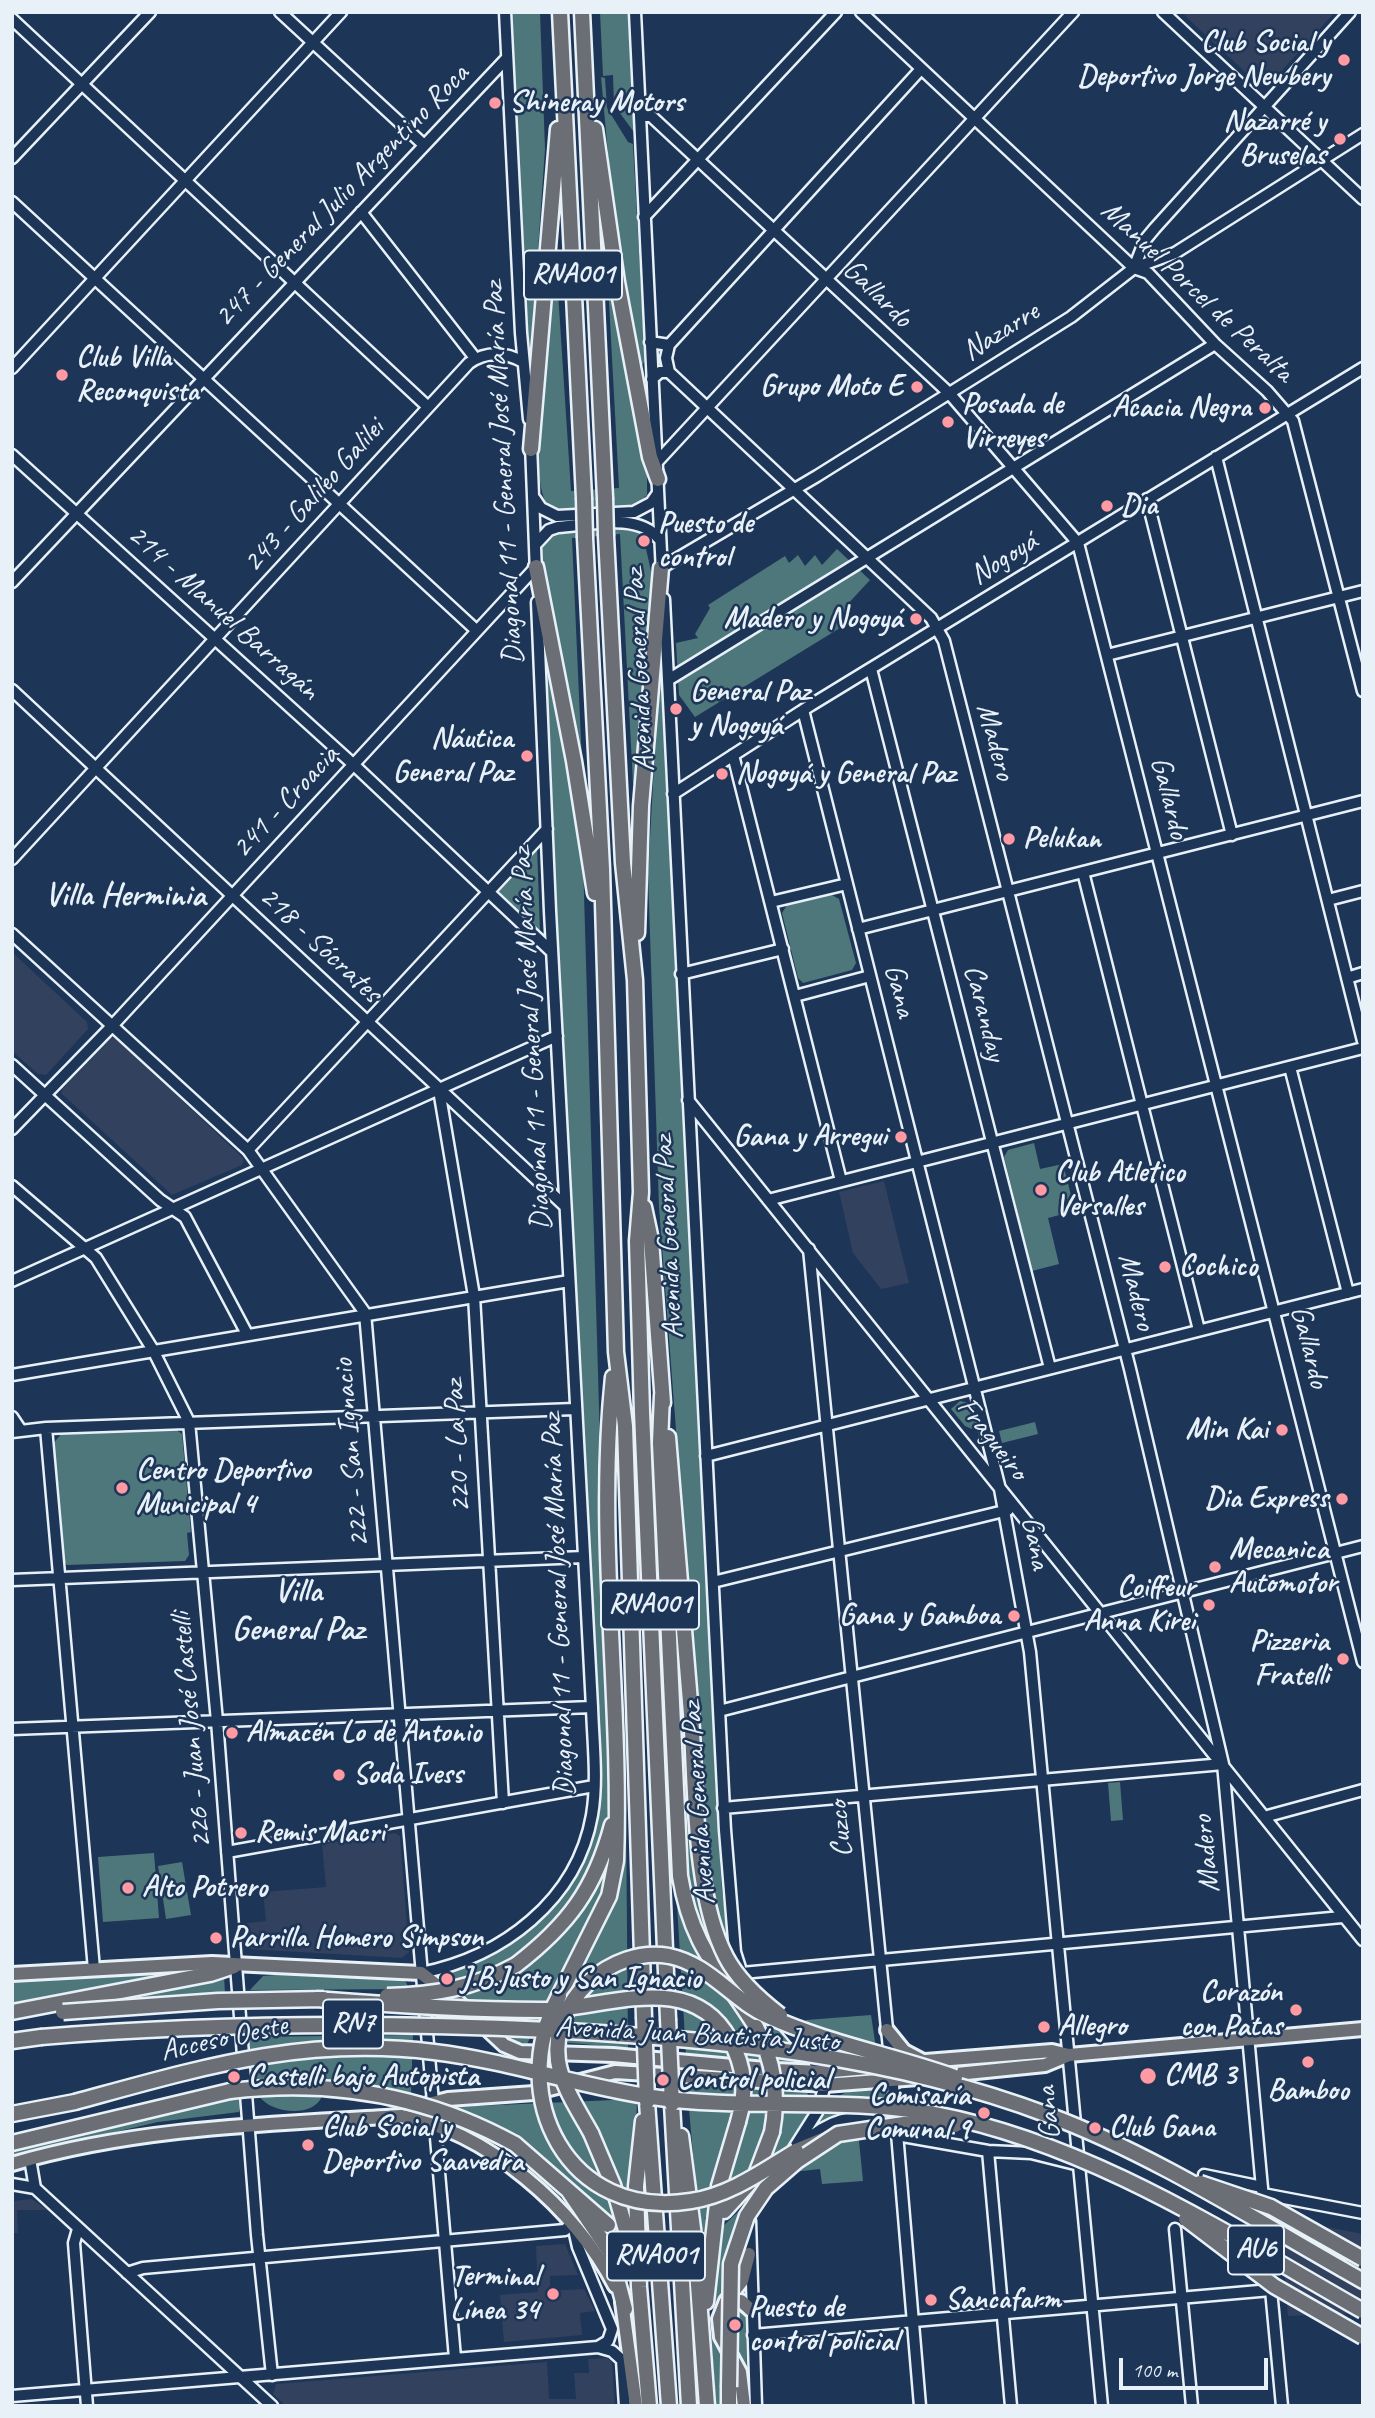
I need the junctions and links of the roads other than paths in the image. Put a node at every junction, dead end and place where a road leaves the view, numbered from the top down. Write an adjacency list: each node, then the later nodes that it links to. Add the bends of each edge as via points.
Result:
1 (150, 12): 19 (street)
2 (280, 12): 14 (street)
3 (341, 12): 14 (street)
4 (505, 12): 17 (street, Diagonal 11 - General José María Paz)
5 (560, 12): 15 (highway, Avenida General Paz / RNA001)
6 (582, 12): 16 (highway, Avenida General Paz / RNA001)
7 (635, 12): 21 (street, Avenida General Paz)
8 (836, 12): 27 (street)
9 (861, 12): 18 (street, Manuel Porcel de Peralta)
10 (1073, 12): 22 (street)
11 (1163, 12): 20 (street)
12 (1350, 12): 20 (street)
13 (12, 19): 19 (street)
14 (312, 43): 24 (street); 28 (street)
15 (562, 52): 52 (highway); 106 (highway, Avenida General Paz / RNA001, bridge)
16 (584, 56): 57 (highway, via 617,282); 111 (highway, Avenida General Paz / RNA001, bridge, via 623,863)
17 (506, 59): 24 (street, 247 - General Julio Argentino Roca); 42 (street, Diagonal 11 - General José María Paz)
18 (921, 69): 22 (street, Manuel Porcel de Peralta); 33 (street)
19 (83, 85): 25 (street); 28 (street)
20 (1264, 107): 26 (street); 34 (street, via 1150,234)
21 (640, 116): 27 (street, Gallardo, via 650,116); 32 (street, Avenida General Paz)
22 (976, 118): 34 (street, Manuel Porcel de Peralta); 36 (street)
23 (1363, 134): 26 (street, Nazarre)
24 (424, 145): 31 (street, 247 - General Julio Argentino Roca)
25 (12, 158)
26 (1321, 160): 29 (street); 34 (street, Nazarre, via 1175,253)
27 (699, 161): 32 (street); 33 (street, Gallardo)
28 (184, 179): 35 (street); 37 (street)
29 (1363, 199)
30 (12, 201): 35 (street)
31 (361, 212): 37 (street, 247 - General Julio Argentino Roca); 41 (street)
32 (644, 217): 38 (street, Avenida General Paz)
33 (773, 229): 36 (street, Gallardo); 40 (street)
34 (1134, 268): 39 (street, Manuel Porcel de Peralta, via 1148,273); 48 (street, Nazarre, via 1071,317)
35 (95, 277): 43 (street); 46 (street)
36 (828, 280): 48 (street, Gallardo); 50 (street)
37 (293, 284): 46 (street, 247 - General Julio Argentino Roca); 49 (street)
38 (650, 342): 40 (street); 47 (street, Avenida General Paz)
39 (1215, 344): 51 (street, Manuel Porcel de Peralta); 56 (street)
40 (669, 345): 45 (street)
41 (475, 358): 42 (street, via 502,354); 49 (street, 243 - Galileo Galilei)
42 (523, 362): 52 (street, Diagonal 11 - General José María Paz)
43 (12, 368)
44 (1363, 368): 51 (street, Nogoyá)
45 (669, 372): 47 (street); 50 (street)
46 (205, 376): 61 (street); 62 (street, 247 - General Julio Argentino Roca)
47 (652, 379): 55 (street, Avenida General Paz)
48 (949, 393): 56 (street, Gallardo); 58 (street, Nazarre)
49 (428, 407): 61 (street, 243 - Galileo Galilei)
50 (709, 408): 55 (street); 58 (street)
51 (1289, 413): 54 (street, Nogoyá); 71 (street, Manuel Porcel de Peralta)
52 (531, 449): 59 (street, Diagonal 11 - General José María Paz)
53 (12, 455): 62 (street, 214 - Manuel Barragán)
54 (1216, 457): 60 (street, Nogoyá); 72 (street)
55 (657, 462): 57 (street, Avenida General Paz)
56 (1012, 466): 64 (street, Gallardo); 66 (street)
57 (658, 486): 59 (street, via 651,503 634,512 557,516 541,508); 63 (street, Avenida General Paz)
58 (793, 490): 66 (street); 68 (street, Nazarre)
59 (533, 496): 65 (street, Diagonal 11 - General José María Paz)
60 (1147, 499): 64 (street, Nogoyá); 75 (street)
61 (342, 503): 74 (street); 76 (street, 243 - Galileo Galilei)
62 (77, 512): 69 (street, 247 - General Julio Argentino Roca); 76 (street, 214 - Manuel Barragán)
63 (659, 540): 65 (street, via 645,525 635,523 558,527); 68 (street, Avenida General Paz)
64 (1078, 543): 73 (street, Nogoyá); 77 (street, Gallardo)
65 (535, 545): 67 (street, Diagonal 11 - General José María Paz)
66 (866, 557): 73 (street); 79 (street)
67 (536, 567): 74 (street, 241 - Croacia); 89 (street, Diagonal 11 - General José María Paz); 106 (highway, via 574,761)
68 (661, 568): 79 (street, Avenida General Paz); 111 (highway, via 641,806)
69 (12, 582)
70 (1363, 590): 71 (street)
71 (1338, 597): 72 (street); 81 (street, Manuel Porcel de Peralta)
72 (1256, 617): 75 (street); 88 (street)
73 (938, 628): 78 (street, Nogoyá); 96 (street, Madero)
74 (476, 630): 84 (street, 241 - Croacia)
75 (1181, 637): 77 (street); 90 (street)
76 (215, 640): 84 (street, 214 - Manuel Barragán); 85 (street, 243 - Galileo Galilei)
77 (1107, 655): 91 (street, Gallardo)
78 (871, 669): 82 (street, Nogoyá); 101 (street, Caranday)
79 (668, 680): 86 (street, Avenida General Paz)
80 (12, 690): 85 (street, 218 - Sócrates)
81 (1363, 691)
82 (803, 710): 83 (street, Nogoyá); 94 (street, Gana)
83 (733, 755): 86 (street, Nogoyá); 100 (street)
84 (354, 765): 95 (street, 214 - Manuel Barragán); 98 (street, 241 - Croacia)
85 (96, 768): 92 (street, 243 - Galileo Galilei); 98 (street, 218 - Sócrates)
86 (673, 794): 107 (street, Avenida General Paz)
87 (1363, 802): 88 (street)
88 (1307, 816): 90 (street); 99 (street)
89 (547, 829): 95 (street); 105 (street, Diagonal 11 - General José María Paz)
90 (1232, 835): 91 (street)
91 (1158, 853): 93 (street); 120 (street, Gallardo)
92 (12, 859)
93 (1083, 872): 96 (street); 124 (street)
94 (847, 884): 100 (street); 102 (street, Gana)
95 (487, 891): 105 (street, 214 - Manuel Barragán); 113 (street)
96 (1008, 891): 101 (street); 125 (street, Madero)
97 (1363, 891): 99 (street)
98 (232, 896): 113 (street, 218 - Sócrates); 114 (street, 241 - Croacia)
99 (1328, 900): 110 (street)
100 (771, 902): 104 (street)
101 (933, 910): 102 (street); 127 (street, Caranday)
102 (858, 929): 109 (street, Gana)
103 (12, 934): 114 (street, 222 - San Ignacio)
104 (783, 949): 107 (street); 112 (street)
105 (552, 952): 115 (street, Diagonal 11 - General José María Paz)
106 (605, 972): 150 (highway, Avenida General Paz / RNA001)
107 (681, 974): 123 (street, Avenida General Paz)
108 (1363, 974): 110 (street)
109 (870, 976): 112 (street); 129 (street, Gana)
110 (1347, 978): 116 (street)
111 (635, 980): 133 (highway, Avenida General Paz / RNA001)
112 (795, 996): 131 (street)
113 (367, 1021): 121 (street, 218 - Sócrates); 128 (street)
114 (112, 1026): 122 (street, 241 - Croacia); 128 (street, 222 - San Ignacio)
115 (557, 1036): 121 (street); 135 (street, Diagonal 11 - General José María Paz)
116 (1363, 1041)
117 (1363, 1048): 119 (street)
118 (12, 1065): 122 (street)
119 (1290, 1067): 120 (street); 142 (street)
120 (1216, 1086): 124 (street); 144 (street, Gallardo)
121 (439, 1088): 130 (street); 135 (street, 218 - Sócrates); 143 (street, 220 - La Paz)
122 (46, 1095): 126 (street, 241 - Croacia); 136 (street)
123 (688, 1100): 134 (street, Fragueiro); 164 (street, Avenida General Paz)
124 (1142, 1104): 125 (street); 146 (street)
125 (1068, 1123): 127 (street); 148 (street, Madero)
126 (12, 1129)
127 (992, 1143): 129 (street); 151 (street, Caranday)
128 (248, 1150): 130 (street, 222 - San Ignacio)
129 (917, 1162): 131 (street); 153 (street, Gana)
130 (264, 1169): 136 (street); 145 (street, 222 - San Ignacio)
131 (841, 1181): 134 (street)
132 (12, 1186): 137 (street, 226 - Juan José Castelli)
133 (641, 1192): 154 (highway, via 651,1240); 227 (highway, Avenida General Paz / RNA001, bridge, via 637,1241 642,1412)
134 (768, 1199): 138 (street, Fragueiro)
135 (565, 1206): 140 (street, Diagonal 11 - General José María Paz)
136 (174, 1209): 137 (street); 147 (street, via 185,1217)
137 (85, 1248): 139 (street); 149 (street, 226 - Juan José Castelli, via 96,1258)
138 (808, 1249): 155 (street, Fragueiro); 161 (street, Cuzco)
139 (12, 1281)
140 (569, 1282): 143 (street); 156 (street, Diagonal 11 - General José María Paz)
141 (1363, 1289): 142 (street)
142 (1348, 1293): 144 (street)
143 (474, 1296): 145 (street); 157 (street, 220 - La Paz)
144 (1275, 1311): 146 (street); 170 (street, Gallardo)
145 (365, 1313): 147 (street); 159 (street, 222 - San Ignacio)
146 (1199, 1330): 148 (street)
147 (247, 1334): 149 (street)
148 (1125, 1349): 151 (street); 178 (street, Madero)
149 (153, 1350): 152 (street); 160 (street, 226 - Juan José Castelli)
150 (616, 1352): 196 (highway, via 608,1440); 226 (highway, Avenida General Paz / RNA001, bridge, via 625,1438)
151 (1050, 1368): 153 (street)
152 (12, 1375)
153 (974, 1388): 155 (street); 165 (street, Gana)
154 (662, 1395): 215 (highway, bridge, via 672,1467 702,1862 721,1944 747,1986); 252 (highway, bridge, via 660,1443 680,1876 685,1905 703,1952 756,2027 774,2078 772,2132 755,2176)
155 (929, 1399): 161 (street); 165 (street, Fragueiro)
156 (575, 1409): 157 (street); 171 (street, Diagonal 11 - General José María Paz)
157 (481, 1412): 159 (street); 172 (street, 220 - La Paz)
158 (12, 1417): 163 (street)
159 (374, 1417): 160 (street); 173 (street, 222 - San Ignacio)
160 (189, 1422): 162 (street); 174 (street, 226 - Juan José Castelli)
161 (827, 1426): 164 (street); 169 (street, Cuzco)
162 (46, 1428): 163 (street); 175 (street)
163 (16, 1430)
164 (706, 1456): 177 (street, Avenida General Paz)
165 (1000, 1489): 166 (street, Fragueiro); 167 (street, Gana)
166 (1017, 1509): 167 (street); 179 (street, Fragueiro)
167 (1004, 1510): 169 (street); 180 (street, Gana)
168 (1363, 1546): 170 (street)
169 (839, 1550): 177 (street); 182 (street, Cuzco)
170 (1334, 1553): 178 (street); 181 (street, Gallardo)
171 (584, 1557): 172 (street); 183 (street, Diagonal 11 - General José María Paz)
172 (489, 1561): 173 (street); 184 (street, 220 - La Paz)
173 (386, 1565): 174 (street); 186 (street, 222 - San Ignacio)
174 (203, 1572): 175 (street); 187 (street, 226 - Juan José Castelli)
175 (59, 1578): 176 (street); 188 (street)
176 (12, 1580)
177 (713, 1582): 185 (street, Avenida General Paz)
178 (1185, 1593): 179 (street); 190 (street, Madero)
179 (1101, 1614): 180 (street); 190 (street, Fragueiro)
180 (1027, 1633): 182 (street); 191 (street, Gana)
181 (1363, 1662)
182 (851, 1678): 185 (street); 194 (street, Cuzco)
183 (592, 1707): 184 (street); 192 (street, Diagonal 11 - General José María Paz)
184 (498, 1710): 186 (street); 195 (street, 220 - La Paz)
185 (719, 1711): 197 (street, Avenida General Paz)
186 (399, 1714): 187 (street); 199 (street, 222 - San Ignacio)
187 (217, 1721): 188 (street); 200 (street, 226 - Juan José Castelli)
188 (71, 1727): 189 (street); 207 (street)
189 (12, 1729)
190 (1223, 1764): 191 (street); 198 (street, Fragueiro); 202 (street, Madero)
191 (1043, 1780): 194 (street); 204 (street, Gana)
192 (594, 1786): 195 (street); 208 (street, Diagonal 11 - General José María Paz, via 592,1817 577,1859 539,1914 485,1953)
193 (1363, 1790): 198 (street)
194 (863, 1796): 197 (street); 205 (street, Cuzco)
195 (503, 1803): 199 (street)
196 (617, 1803): 211 (highway, bridge, via 589,1888 556,1931 516,1965 480,1983 439,1993); 236 (highway, bridge, via 616,1861 609,1896 559,1996 541,2044 539,2079 544,2112 557,2141 572,2163 606,2189 654,2203 707,2198 813,2142)
197 (723, 1808): 209 (street, Avenida General Paz, via 735,1952)
198 (1264, 1817): 201 (street, Fragueiro)
199 (408, 1820): 200 (street); 208 (street, 222 - San Ignacio)
200 (227, 1852): 206 (street, 226 - Juan José Castelli)
201 (1342, 1917): 202 (street); 203 (street, Fragueiro)
202 (1239, 1927): 204 (street); 218 (street, Madero)
203 (1363, 1940)
204 (1058, 1943): 205 (street); 220 (street, Gana)
205 (879, 1960): 209 (street); 216 (street, Cuzco)
206 (234, 1966): 207 (main road); 208 (main road); 212 (highway); 233 (street, 226 - Juan José Castelli)
207 (94, 1969): 210 (main road)
208 (421, 1973): 223 (main road, Avenida Juan Bautista Justo, via 504,2045 532,2053 613,2055); 225 (street, 222 - San Ignacio)
209 (742, 1973): 223 (street, Avenida General Paz)
210 (12, 1974)
211 (316, 1999): 213 (highway, bridge, via 218,2001); 276 (highway, bridge, via 543,2010 637,1996 671,1998 703,2010 728,2035 745,2085 715,2215)
212 (12, 2012)
213 (12, 2017)
214 (1363, 2029): 218 (main road, Avenida Juan Bautista Justo)
215 (805, 2030): 229 (highway, bridge, via 931,2069); 264 (highway, bridge, via 764,2014 683,1960 643,1955 595,1975 571,2005 557,2048 565,2086 613,2185)
216 (887, 2030): 221 (main road, via 904,2052); 222 (street, Cuzco)
217 (665, 2038): 219 (highway, Acceso Oeste / RN7, bridge, via 500,2028 275,2023); 229 (highway, AU6, bridge, via 852,2062 987,2094)
218 (1248, 2038): 220 (main road, Avenida Juan Bautista Justo); 251 (street, Madero)
219 (12, 2041)
220 (1069, 2055): 221 (main road, Avenida Juan Bautista Justo, via 1052,2051); 224 (main road, Avenida Juan Bautista Justo, via 1045,2065); 244 (street, Gana)
221 (924, 2061): 222 (main road, Avenida Juan Bautista Justo)
222 (891, 2065): 223 (main road, Avenida Juan Bautista Justo); 224 (street, Cuzco)
223 (823, 2078): 224 (main road, Avenida Juan Bautista Justo); 225 (main road, Avenida Juan Bautista Justo, via 615,2072 534,2093); 241 (street, via 817,2112)
224 (892, 2080): 230 (street, Cuzco)
225 (431, 2102): 231 (main road); 232 (street, 222 - San Ignacio)
226 (649, 2102): 228 (highway, Acceso Oeste / RN7, bridge, via 469,2057 399,2048 339,2047 253,2056); 234 (highway, AU6, bridge, via 904,2109); 264 (highway, via 639,2137 636,2186); 287 (highway, Avenida General Paz / RNA001)
227 (672, 2106): 276 (highway, via 686,2162); 288 (highway, Avenida General Paz / RNA001)
228 (12, 2114)
229 (1047, 2114): 246 (highway, AU6, bridge)
230 (895, 2115): 237 (street, Cuzco); 241 (street, via 829,2123)
231 (401, 2116): 232 (main road); 233 (main road)
232 (433, 2123): 254 (main road, via 485,2149 543,2193); 258 (street, 222 - San Ignacio)
233 (250, 2125): 242 (main road, via 119,2139); 260 (street, 226 - Juan José Castelli)
234 (984, 2126): 236 (highway, bridge, via 905,2124); 250 (highway, AU6, bridge, via 1083,2160)
235 (51, 2133): 238 (highway); 239 (highway); 249 (highway, bridge, via 230,2091 299,2086 378,2093 454,2115 515,2144)
236 (838, 2134): 290 (highway, bridge, via 781,2173 747,2216 730,2277)
237 (897, 2135): 240 (street); 272 (street, Cuzco)
238 (12, 2137)
239 (12, 2143)
240 (988, 2151): 244 (street, via 1031,2153); 271 (street)
241 (791, 2153): 259 (street, via 757,2196 751,2212)
242 (30, 2159): 243 (main road); 248 (street)
243 (12, 2164)
244 (1079, 2165): 267 (street, Gana)
245 (1204, 2175): 251 (street)
246 (1183, 2180): 261 (highway, bridge, via 1260,2202); 263 (highway, AU6, bridge)
247 (12, 2184): 248 (street)
248 (35, 2188): 256 (street)
249 (568, 2190): 255 (highway); 268 (highway, via 610,2252)
250 (1149, 2191): 270 (highway, AU6, bridge); 274 (highway, bridge, via 1274,2286)
251 (1263, 2193): 253 (street)
252 (724, 2211)
253 (1363, 2213)
254 (572, 2223): 258 (street, via 565,2230); 268 (main road, via 603,2262); 275 (street, via 612,2329 608,2341)
255 (608, 2225)
256 (78, 2229): 262 (street); 280 (street, via 74,2243)
257 (1175, 2229): 265 (street)
258 (444, 2240): 260 (street); 277 (street, 222 - San Ignacio)
259 (749, 2254): 266 (main road, via 742,2281); 269 (street)
260 (259, 2257): 262 (street); 278 (street, 226 - Juan José Castelli)
261 (1363, 2259)
262 (127, 2273): 279 (street)
263 (1363, 2281)
264 (639, 2287): 286 (highway)
265 (1182, 2298): 267 (street); 296 (street); 297 (street, via 1271,2290)
266 (726, 2301): 269 (main road, via 741,2301); 291 (main road, via 719,2332 740,2372)
267 (1093, 2305): 271 (street); 295 (street, Gana)
268 (625, 2309): 285 (main road)
269 (751, 2310): 273 (street)
270 (1363, 2311)
271 (1003, 2313): 272 (street); 294 (street)
272 (911, 2321): 273 (street); 293 (street, Cuzco)
273 (752, 2335): 292 (street)
274 (1363, 2337)
275 (598, 2347): 277 (street); 284 (street, via 622,2360)
276 (703, 2356): 289 (highway)
277 (455, 2358): 278 (street)
278 (272, 2375): 279 (street)
279 (242, 2378): 280 (street); 283 (street)
280 (86, 2390): 281 (street); 282 (street)
281 (12, 2396)
282 (87, 2406)
283 (272, 2406)
284 (625, 2406)
285 (636, 2406)
286 (649, 2406)
287 (669, 2406)
288 (689, 2406)
289 (707, 2406)
290 (729, 2406)
291 (744, 2406)
292 (756, 2406)
293 (920, 2406)
294 (1011, 2406)
295 (1102, 2406)
296 (1192, 2406)
297 (1282, 2406)

